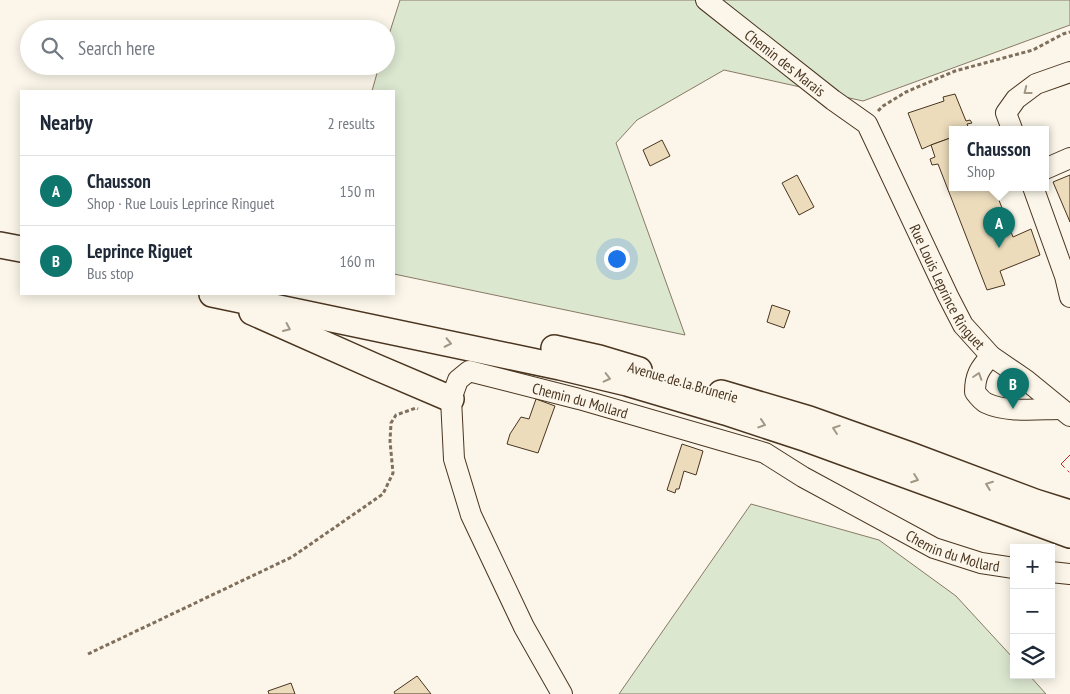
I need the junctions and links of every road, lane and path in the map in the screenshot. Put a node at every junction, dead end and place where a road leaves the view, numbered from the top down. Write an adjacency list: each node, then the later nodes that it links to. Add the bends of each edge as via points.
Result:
1 (706, 0): 4 (street, Chemin des Marais)
2 (1070, 32): 4 (path, via 1033,50 955,71 906,92 883,106)
3 (1070, 72): 5 (street, one-way to 5, via 1036,84 1016,99 1006,114)
4 (867, 124): 13 (street, Rue Louis Leprince Ringuet, via 963,325)
5 (1011, 126)
6 (1070, 158): 7 (street)
7 (1049, 167)
8 (1034, 191): 12 (street)
9 (213, 295): 14 (main road, one-way to 14)
10 (216, 295): 18 (main road, one-way to 18, via 627,383 807,439)
11 (290, 295): 17 (main road, Avenue de la Brunerie, one-way to 11, via 809,419 599,358)
12 (1070, 297)
13 (991, 356): 16 (street, Rue Louis Leprince Ringuet); 16 (street, one-way to 13, via 1014,409 984,403 975,392 975,383 979,370)
14 (451, 399): 19 (street, Chemin du Mollard, via 458,380 469,371 579,398 765,453 934,548 982,564); 23 (street, Chemin du Mollard, via 454,459 471,515 524,626)
15 (423, 411): 22 (path, via 416,408 396,415 391,423 393,473 383,494 292,557)
16 (1066, 412)
17 (1070, 514)
18 (1070, 535)
19 (1010, 568)
20 (1055, 572): 21 (street)
21 (1070, 574)
22 (88, 654)
23 (562, 694)

